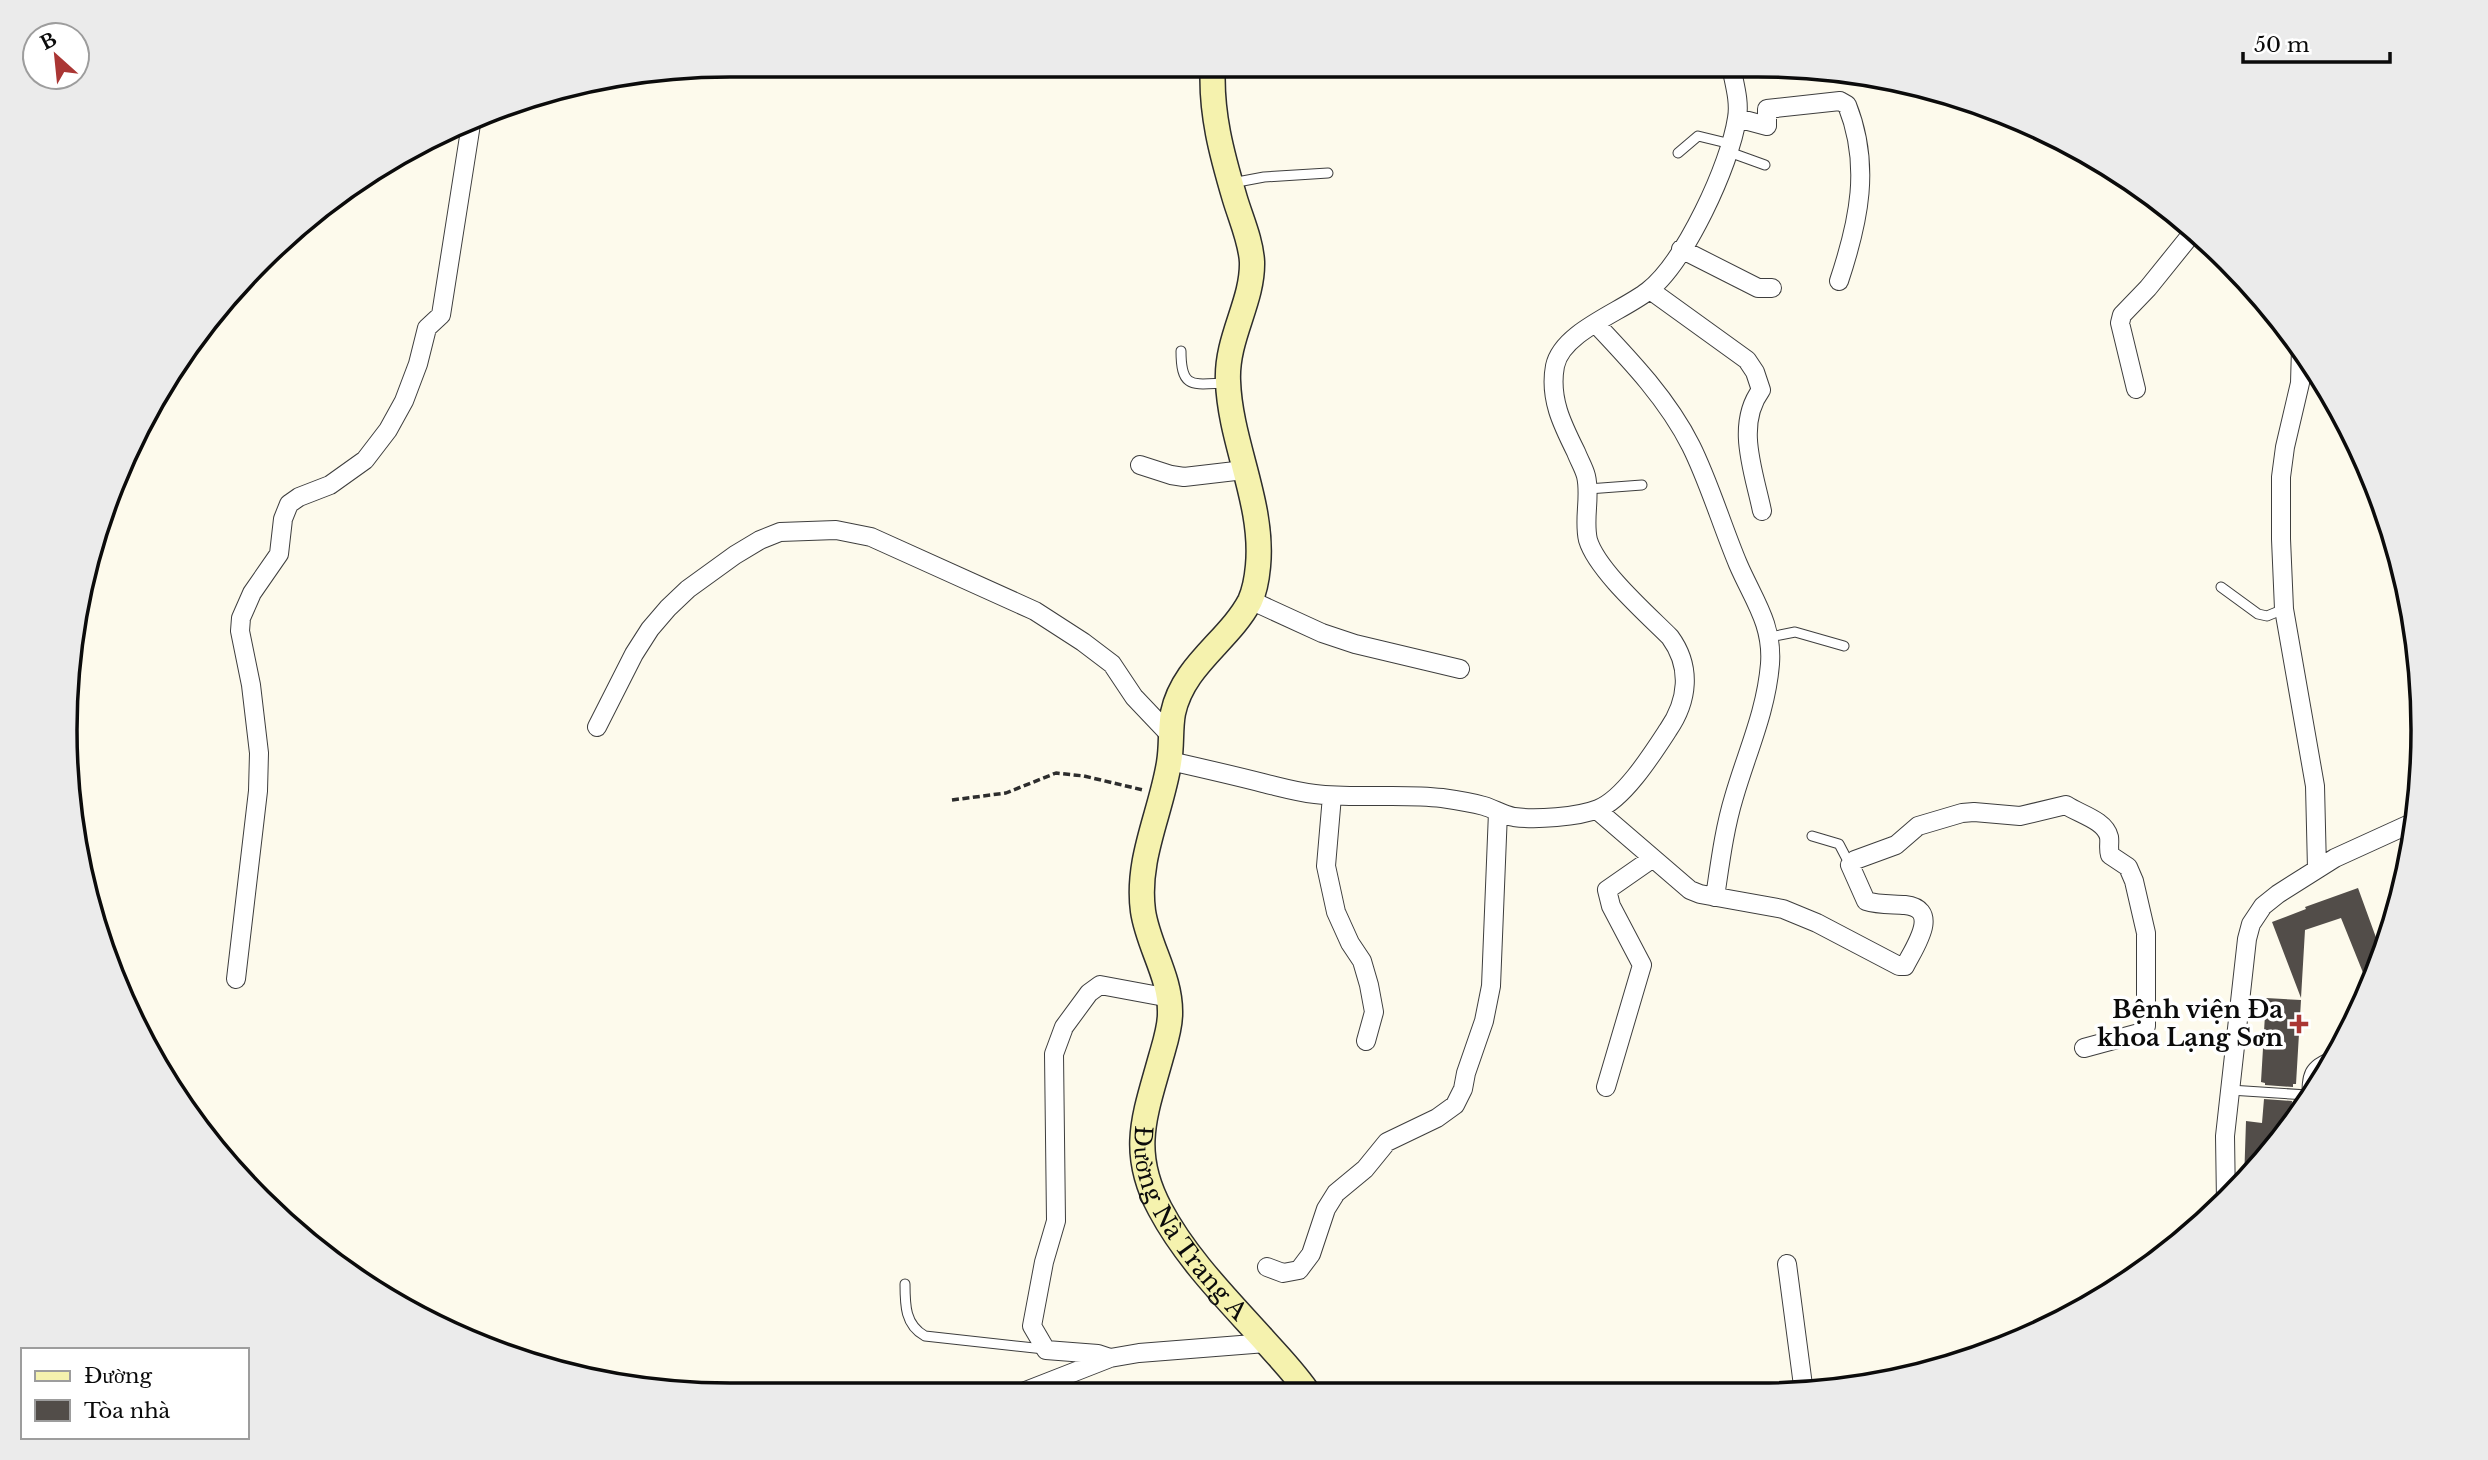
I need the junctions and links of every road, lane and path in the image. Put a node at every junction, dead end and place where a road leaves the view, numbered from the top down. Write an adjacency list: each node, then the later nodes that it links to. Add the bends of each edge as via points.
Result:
1 (1212, 77): 9 (street, Đường Nà Trang A, via 1216,126)
2 (1733, 77): 3 (street)
3 (1737, 118): 5 (street); 12 (street, via 1767,126 1768,108 1847,105 1857,129 1861,168 1858,210)
4 (470, 131): 45 (street, via 441,315 427,328 404,401 365,460 330,485 289,504 279,554 241,618 258,753 258,791)
5 (1730, 148): 6 (lane, via 1698,136); 7 (lane); 11 (street)
6 (1678, 153)
7 (1765, 165)
8 (1328, 173): 9 (lane)
9 (1230, 183): 18 (street, Đường Nà Trang A, via 1252,262 1250,284 1229,351)
10 (2188, 238): 19 (street, via 2122,315)
11 (1681, 249): 13 (street, via 1758,288); 14 (street)
12 (1839, 281)
13 (1772, 288)
14 (1650, 289): 15 (street); 24 (street, via 1747,360 1755,372 1761,390 1753,400 1746,431)
15 (1596, 324): 23 (street, via 1561,350 1553,383 1554,399); 28 (street, via 1669,409 1691,447)
16 (1181, 351): 18 (lane, via 1186,380)
17 (2300, 366): 27 (street, via 2281,477)
18 (1228, 383): 21 (street, Đường Nà Trang A)
19 (2136, 389)
20 (1140, 465): 21 (street, via 1184,477)
21 (1244, 470): 26 (street, Đường Nà Trang A, via 1259,541)
22 (1642, 485): 23 (lane)
23 (1588, 489): 37 (street, via 1589,541 1602,565 1670,637 1685,671 1679,715 1638,773)
24 (1762, 511)
25 (2221, 587): 27 (lane, via 2258,614 2267,616)
26 (1250, 600): 30 (street, via 1322,633); 32 (street, Đường Nà Trang A, via 1191,674 1180,693)
27 (2284, 609): 43 (street, via 2315,786)
28 (1770, 637): 29 (lane, via 1795,632); 44 (street, via 1762,715 1729,816)
29 (1844, 646)
30 (1460, 669)
31 (597, 727): 32 (street, via 634,653 688,589 760,540 780,532 836,530 872,537 1053,621 1112,664 1134,697)
32 (1171, 736): 33 (street, Đường Nà Trang A)
33 (1170, 761): 34 (street, Đường Nà Trang A); 35 (street)
34 (1162, 794): 36 (path, via 1056,773 1006,793); 46 (street, Đường Nà Trang A, via 1141,885 1146,929)
35 (1332, 796): 38 (street, via 1418,796); 47 (street, via 1326,866 1336,912 1362,961 1369,985 1374,1012)
36 (952, 800)
37 (1597, 810): 38 (street, via 1527,817); 41 (street)
38 (1498, 812): 56 (street, via 1491,986 1455,1105 1387,1142 1336,1193 1311,1254 1299,1270 1283,1273)
39 (2403, 827): 43 (street)
40 (1812, 836): 42 (lane, via 1839,844)
41 (1653, 858): 44 (street, via 1690,890); 51 (street, via 1607,890 1642,965)
42 (1850, 865): 44 (street, via 1866,901 1909,905 1923,915 1922,931 1905,966 1783,909); 48 (street, via 1896,845 1918,826 1962,813 2020,816 2066,805 2099,822 2109,838 2110,855 2128,867 2139,899 2146,933 2146,1026 2143,1032)
43 (2317, 869): 52 (street, via 2277,894 2251,924)
44 (1714, 897)
45 (236, 979)
46 (1170, 998): 58 (street, Đường Nà Trang A, via 1170,1019 1143,1128 1142,1161 1160,1208 1178,1238); 59 (street, via 1100,985 1064,1027 1057,1045 1056,1221 1032,1325)
47 (1366, 1041)
48 (2084, 1048)
49 (2321, 1060): 50 (lane, via 2314,1063)
50 (2308, 1081)
51 (1606, 1087)
52 (2231, 1090): 53 (lane); 54 (street)
53 (2297, 1099)
54 (2226, 1186)
55 (1787, 1264): 61 (street)
56 (1267, 1267)
57 (905, 1284): 59 (lane, via 906,1310 916,1331 925,1336)
58 (1266, 1343): 60 (street); 63 (street, Đường Nà Trang A)
59 (1046, 1350): 60 (street)
60 (1110, 1358): 62 (street)
61 (1803, 1382)
62 (1046, 1383)
63 (1301, 1383)

